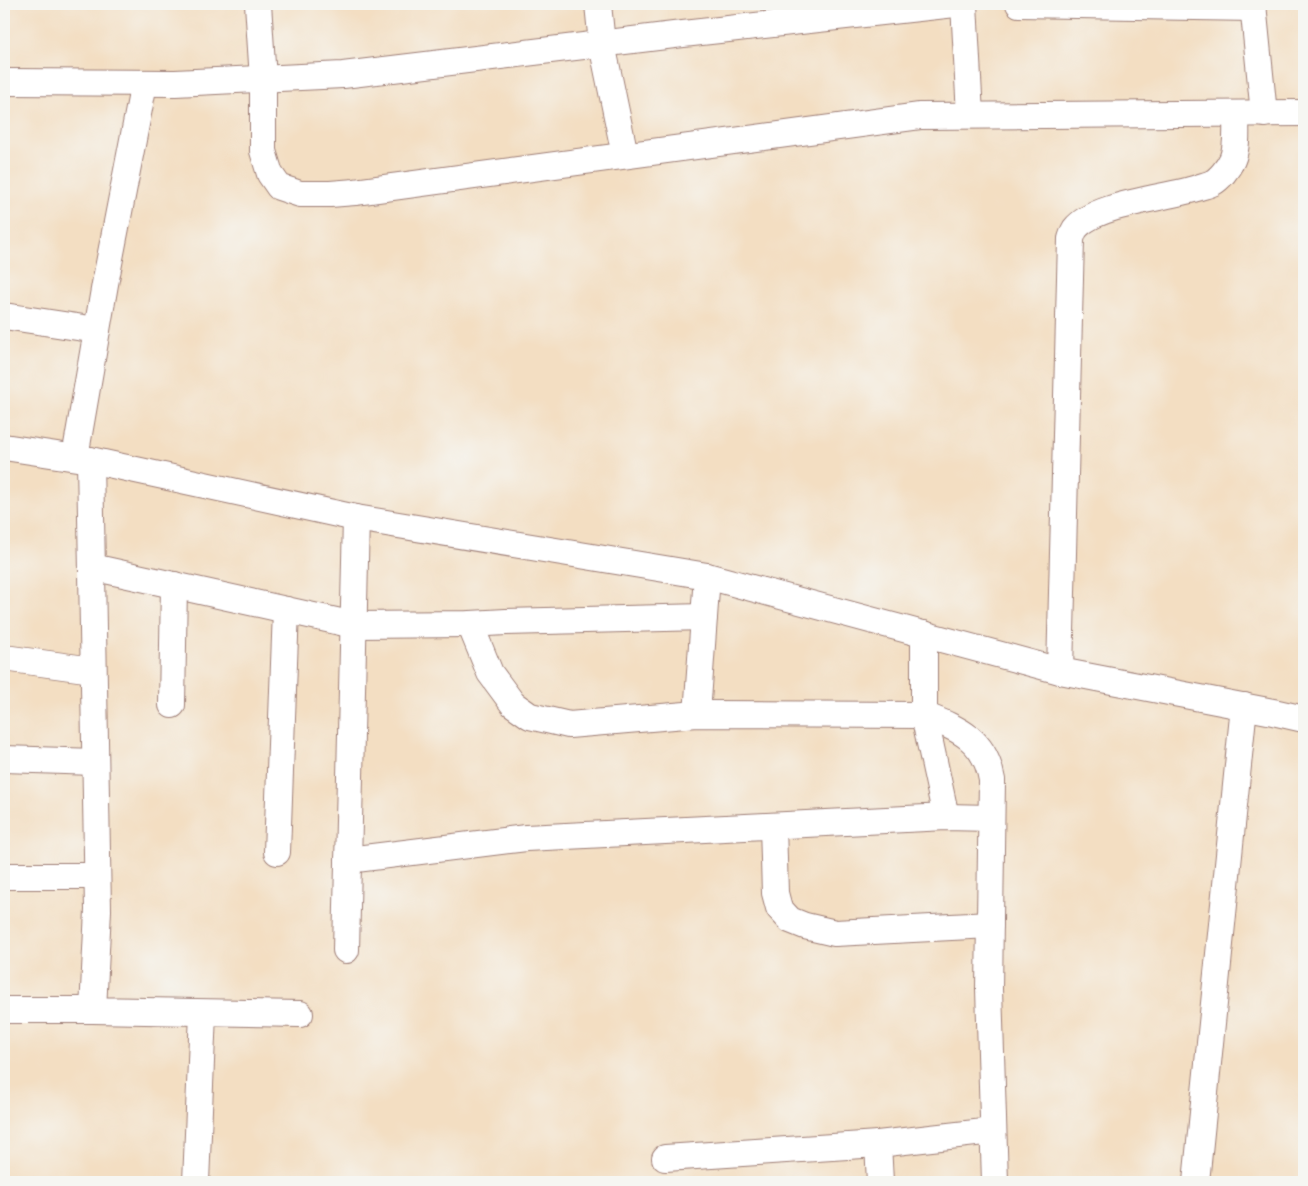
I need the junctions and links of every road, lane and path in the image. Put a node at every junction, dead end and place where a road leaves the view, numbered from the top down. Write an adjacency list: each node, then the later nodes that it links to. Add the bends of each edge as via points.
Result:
1 (258, 4): 8 (street)
2 (598, 4): 7 (street)
3 (955, 4): 7 (street)
4 (964, 4): 14 (street)
5 (1019, 4): 6 (street)
6 (1253, 6): 13 (street)
7 (602, 44): 8 (street, via 343,75); 15 (street)
8 (263, 79): 10 (street); 15 (street, via 263,151 270,174 279,187 300,194 355,192)
9 (4, 82): 10 (street)
10 (144, 83): 17 (street)
11 (1304, 113): 13 (street)
12 (1236, 114): 13 (street); 14 (street); 31 (street, via 1232,159 1213,183 1096,214 1075,229 1071,239)
13 (1264, 114)
14 (970, 115): 15 (street, via 920,116)
15 (625, 155)
16 (4, 316): 17 (street)
17 (97, 330): 19 (street)
18 (4, 447): 19 (street)
19 (82, 458): 20 (street); 21 (street)
20 (356, 518): 22 (street); 27 (street)
21 (92, 568): 23 (street); 30 (street)
22 (707, 576): 25 (street); 28 (street)
23 (174, 585): 24 (street); 32 (street)
24 (286, 610): 27 (street); 42 (street)
25 (704, 617): 26 (street); 34 (street)
26 (470, 624): 27 (street); 34 (street, via 490,673 513,704 530,716 569,725)
27 (354, 625): 43 (street)
28 (924, 634): 31 (street); 35 (street)
29 (4, 658): 30 (street)
30 (94, 670): 38 (street)
31 (1060, 671): 33 (street)
32 (172, 704)
33 (1244, 706): 36 (street); 58 (street)
34 (696, 714): 35 (street)
35 (924, 715): 39 (street); 40 (street, via 961,731 985,756 992,780)
36 (1304, 719)
37 (4, 759): 38 (street)
38 (95, 762): 45 (street)
39 (946, 817): 40 (street); 41 (street)
40 (991, 818): 46 (street)
41 (773, 826): 43 (street, via 526,838); 46 (street, via 775,893 779,908 790,920 835,933)
42 (277, 852)
43 (348, 860): 47 (street)
44 (4, 876): 45 (street)
45 (97, 876): 49 (street)
46 (990, 925): 52 (street)
47 (346, 950)
48 (4, 1010): 49 (street)
49 (94, 1010): 50 (street)
50 (203, 1013): 51 (street); 55 (street)
51 (300, 1014)
52 (994, 1131): 53 (street); 57 (street)
53 (878, 1144): 54 (street); 56 (street)
54 (665, 1158)
55 (196, 1182)
56 (880, 1182)
57 (995, 1182)
58 (1196, 1182)

